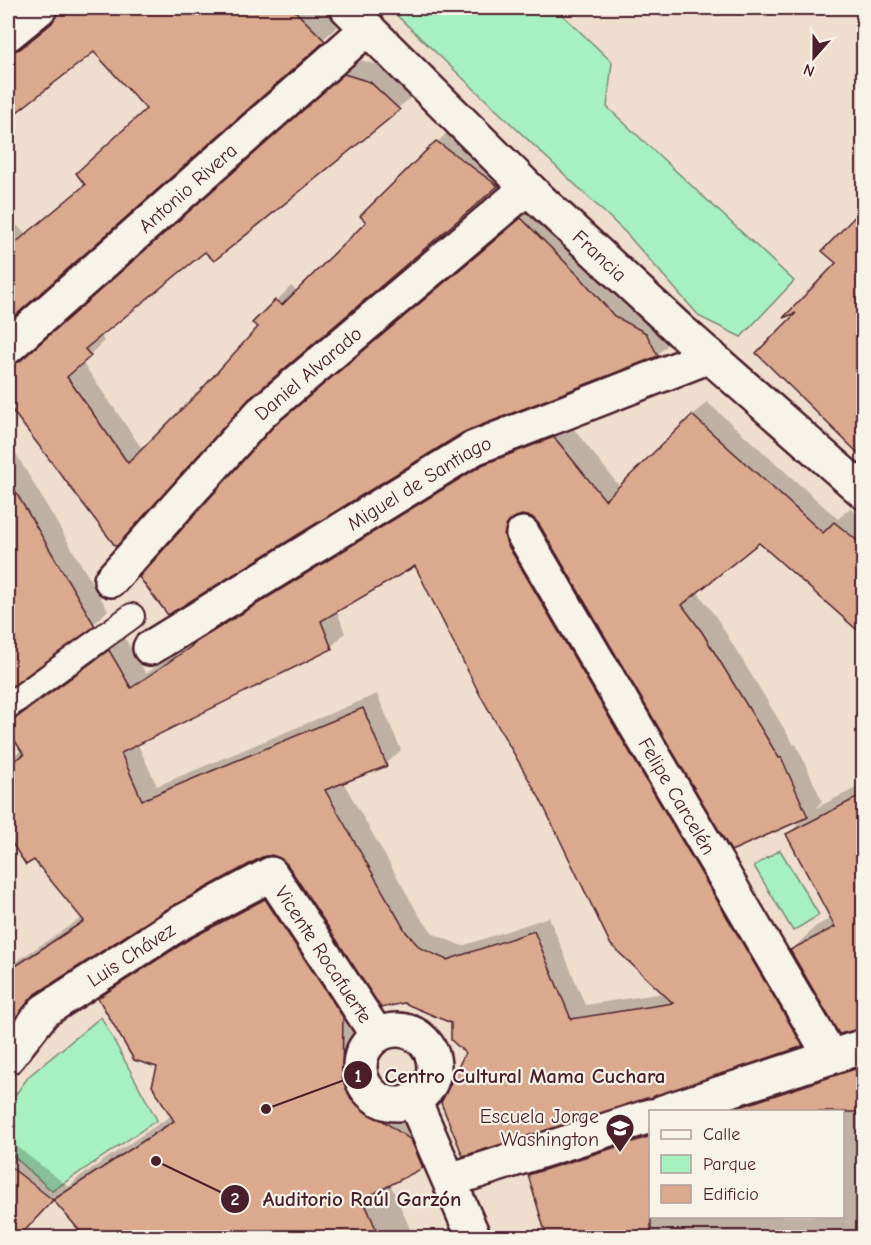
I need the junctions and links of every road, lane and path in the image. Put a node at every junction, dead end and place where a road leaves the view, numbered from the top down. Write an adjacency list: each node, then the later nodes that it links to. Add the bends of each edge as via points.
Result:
1 (40, 8): 3 (street)
2 (357, 18): 4 (street, Francia); 5 (street, Antonio Rivera)
3 (8, 34)
4 (527, 188): 6 (street, Francia); 9 (street, Daniel Alvarado, via 261,413)
5 (8, 347)
6 (710, 356): 7 (street, Francia); 11 (street, Miguel de Santiago, via 474,448)
7 (864, 492)
8 (523, 534): 17 (street, Felipe Carcelén)
9 (111, 580)
10 (132, 616): 12 (lane)
11 (150, 648)
12 (8, 706)
13 (271, 874): 14 (street, Vicente Rocafuerte); 16 (street, Luis Chávez, via 178,924 44,1011)
14 (377, 1035): 18 (street, Vicente Rocafuerte, via 361,1058 365,1085 374,1096 387,1102 401,1104); 18 (street, Vicente Rocafuerte, via 391,1030 406,1031 420,1037 430,1049 433,1077)
15 (864, 1046): 17 (street)
16 (8, 1057)
17 (831, 1057): 19 (street)
18 (414, 1100): 21 (street)
19 (669, 1110)
20 (649, 1117): 21 (street)
21 (450, 1180): 22 (street)
22 (474, 1238)

